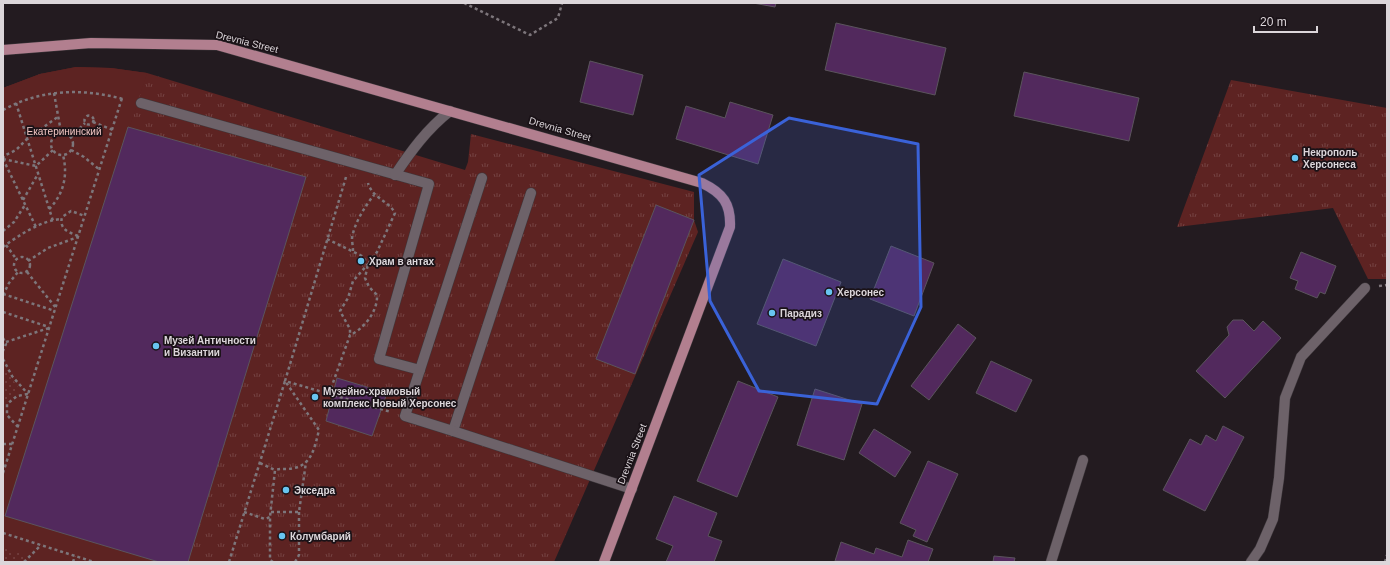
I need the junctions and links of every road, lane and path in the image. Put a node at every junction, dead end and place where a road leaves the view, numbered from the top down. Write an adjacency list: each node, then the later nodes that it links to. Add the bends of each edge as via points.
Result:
1 (464, 3): 2 (path, via 530,35 558,18)
2 (562, 3)
3 (3, 50): 9 (main road, Drevnia Street, via 91,43 217,45)
4 (54, 93): 5 (path, via 89,92); 6 (path); 10 (path)
5 (122, 98): 7 (path); 13 (path)
6 (16, 103): 8 (path); 16 (path)
7 (141, 103): 21 (lane)
8 (3, 110)
9 (450, 111): 26 (lane, via 416,144); 72 (main road, Drevnia Street, via 702,183 715,189 724,199 730,214 730,228)
10 (58, 116): 14 (path); 16 (path)
11 (93, 122): 12 (path, via 89,125); 12 (path, via 92,117 88,116 84,119); 13 (path)
12 (85, 123): 15 (path)
13 (113, 130): 24 (path)
14 (61, 132): 15 (path, via 68,133); 17 (path, via 52,139)
15 (71, 137): 18 (path, via 74,142)
16 (27, 139): 20 (path); 22 (path)
17 (53, 150): 19 (path); 22 (path)
18 (71, 150): 19 (path); 24 (path, via 84,156)
19 (63, 155): 32 (path, via 65,179 60,195)
20 (3, 159): 22 (path); 30 (path)
21 (350, 162): 23 (lane); 39 (path)
22 (36, 166): 25 (path)
23 (366, 167): 26 (lane); 29 (path, via 370,190)
24 (100, 170): 33 (path)
25 (38, 174): 30 (path); 32 (path)
26 (395, 175): 57 (lane, via 429,184 379,359)
27 (482, 178): 57 (lane)
28 (531, 193): 64 (lane)
29 (374, 195): 41 (path, via 354,231); 44 (path, via 391,205 395,213 377,252)
30 (23, 200): 31 (path)
31 (25, 205): 36 (path); 37 (path, via 14,222)
32 (49, 209): 35 (path)
33 (85, 216): 34 (path, via 71,211); 38 (path)
34 (62, 219): 35 (path); 38 (path, via 61,224 65,230)
35 (53, 221): 36 (path)
36 (36, 227): 40 (path)
37 (3, 231)
38 (78, 236): 43 (path, via 48,248); 49 (path)
39 (327, 239): 41 (path); 58 (path)
40 (4, 246): 42 (path)
41 (353, 251): 44 (path, via 362,256)
42 (17, 260): 43 (path, via 22,258); 45 (path, via 15,267)
43 (28, 261): 46 (path, via 30,265)
44 (368, 264): 52 (path, via 353,281 348,298 340,311 350,329); 52 (path, via 365,278 377,295 377,302 362,329)
45 (18, 272): 46 (path); 48 (path)
46 (27, 272): 49 (path)
47 (1365, 288): 89 (lane, via 1301,357 1285,398 1273,519 1260,549)
48 (3, 295): 49 (path)
49 (55, 309): 51 (path)
50 (3, 312): 51 (path)
51 (49, 328): 54 (path); 59 (path)
52 (350, 335): 60 (path)
53 (3, 338): 54 (path)
54 (6, 342): 55 (path)
55 (3, 351)
56 (3, 358): 59 (path, via 16,381)
57 (420, 370): 62 (lane)
58 (285, 381): 60 (path); 68 (path); 69 (path, via 319,430)
59 (28, 394): 61 (path, via 12,399); 63 (path)
60 (329, 394): 62 (path)
61 (5, 408): 63 (path, via 12,422)
62 (404, 416): 64 (lane)
63 (18, 427): 66 (path)
64 (452, 431): 72 (lane)
65 (3, 444): 66 (path)
66 (12, 444): 71 (path)
67 (1083, 460): 88 (lane)
68 (260, 462): 70 (path); 73 (path)
69 (306, 462): 70 (path, via 293,469); 75 (path)
70 (275, 470): 74 (path)
71 (3, 473)
72 (632, 489): 87 (main road, Drevnia Street)
73 (244, 512): 76 (path); 85 (path)
74 (271, 512): 75 (path); 76 (path)
75 (299, 512): 86 (path, via 299,555)
76 (270, 517): 81 (path)
77 (3, 533): 78 (path)
78 (41, 545): 80 (path); 82 (path)
79 (1387, 555): 90 (path)
80 (75, 556): 83 (path); 84 (path)
81 (270, 561)
82 (24, 562)
83 (73, 562)
84 (94, 562)
85 (229, 562)
86 (295, 562)
87 (604, 562)
88 (1051, 562)
89 (1251, 562)
90 (1385, 562)

